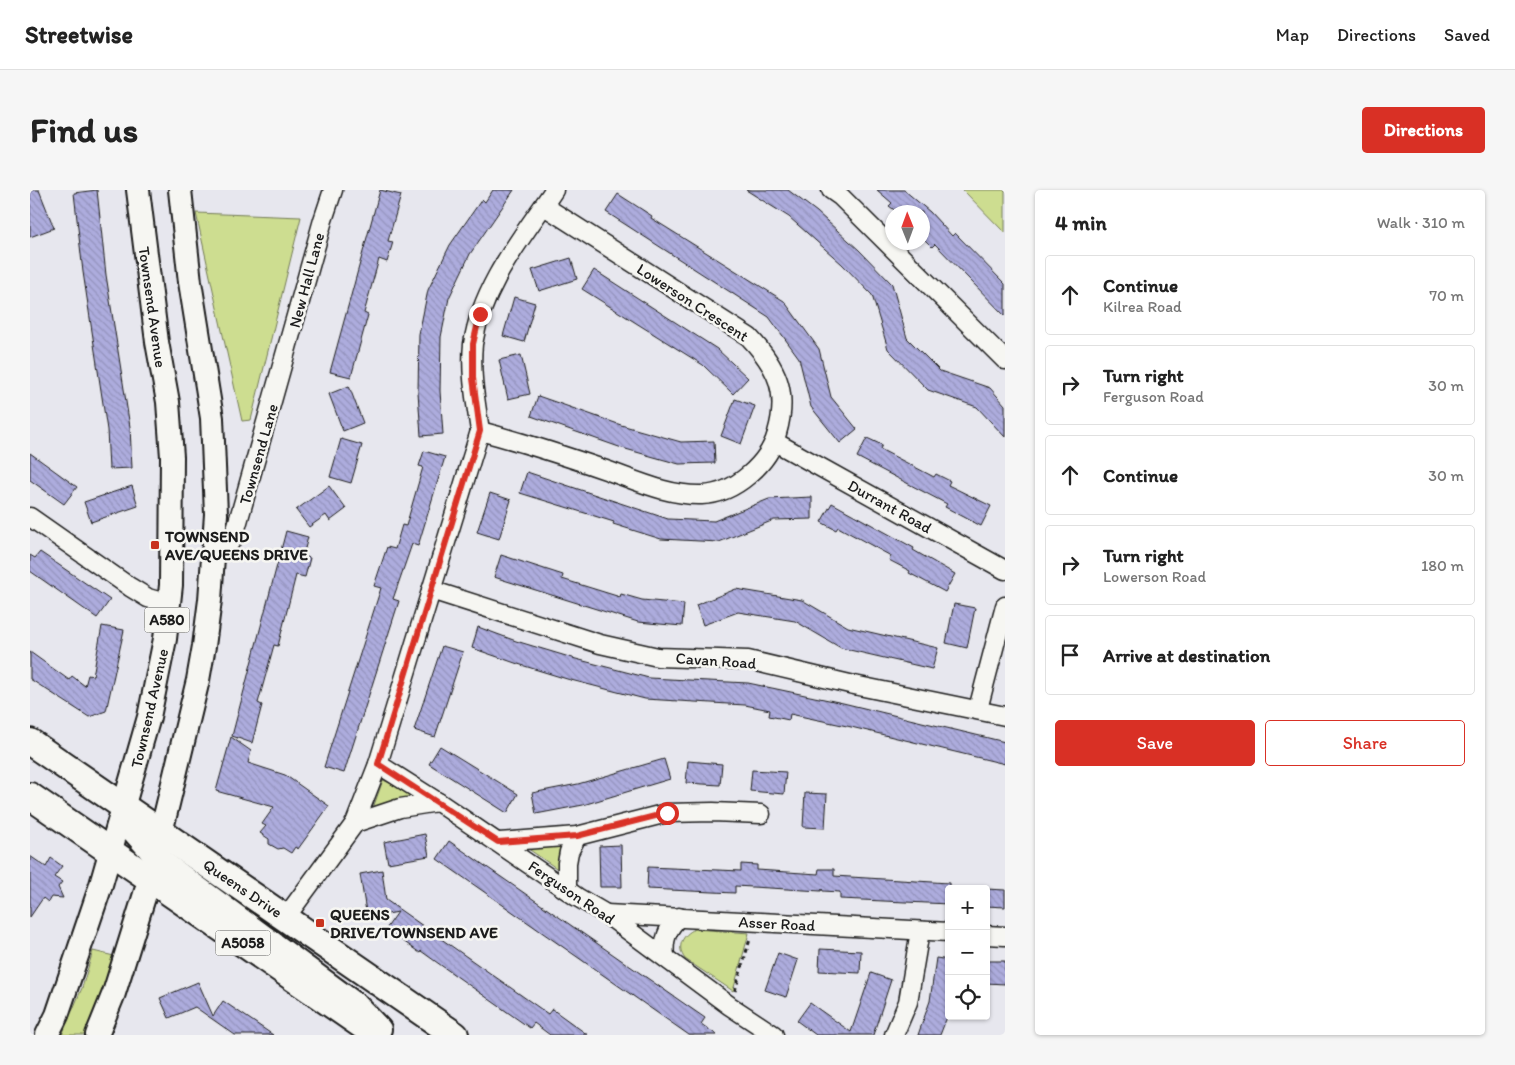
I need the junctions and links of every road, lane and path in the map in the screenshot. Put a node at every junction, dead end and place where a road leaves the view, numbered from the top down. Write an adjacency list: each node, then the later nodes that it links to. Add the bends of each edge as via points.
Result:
1 (138, 190): 15 (main road, Townsend Avenue / A580, via 168,402 172,457)
2 (180, 190): 12 (main road, A580, via 190,282 212,418 216,514)
3 (333, 190): 8 (street, New Hall Lane)
4 (554, 190): 6 (street)
5 (832, 190): 7 (street)
6 (544, 206): 9 (street, via 489,290 480,314 473,344 473,378); 10 (street, Lowerson Crescent, via 749,337 778,377 782,416)
7 (1005, 360)
8 (282, 371): 12 (street, Townsend Lane, via 234,536 226,549)
9 (480, 431): 10 (street, Lowerson Crescent, via 527,443 661,489 705,495 739,483 758,468); 14 (street)
10 (775, 442): 13 (street, Durrant Road)
11 (30, 517): 15 (street, via 130,588)
12 (213, 559): 29 (main road, A580, via 203,655)
13 (1005, 570)
14 (430, 590): 17 (street, Cavan Road, via 609,646 658,657 748,660); 20 (street)
15 (169, 604): 23 (main road, Townsend Avenue / A580, via 149,717)
16 (1005, 606): 17 (street)
17 (978, 709): 18 (street, Cavan Road)
18 (1005, 716)
19 (30, 742): 23 (highway, Queens Drive / A5058)
20 (378, 764): 22 (street, Ferguson Road); 25 (street)
21 (30, 796): 28 (highway, Queens Drive / A5058)
22 (438, 802): 25 (street, via 400,808); 27 (street, Ferguson Road)
23 (124, 807): 28 (main road, Townsend Avenue / A580); 29 (highway, Queens Drive / A5058)
24 (761, 814): 26 (street, via 667,813)
25 (355, 823): 33 (street)
26 (577, 836): 27 (street); 30 (street, via 566,863)
27 (498, 842): 30 (street, Ferguson Road)
28 (110, 852): 29 (highway, Queens Drive / A5058); 41 (main road, Townsend Avenue / A580, via 60,1006)
29 (155, 856): 33 (highway, Queens Drive / A5058); 42 (main road, A580, via 114,993); 43 (highway, Queens Drive / A5058); 44 (main road, via 357,1005)
30 (567, 890): 31 (street, Ferguson Road)
31 (606, 914): 32 (street, Asser Road); 39 (street, Ferguson Road)
32 (679, 917): 34 (street, Asser Road); 39 (street, via 665,938)
33 (286, 918): 45 (highway, Queens Drive / A5058)
34 (755, 922): 35 (street, Asser Road); 40 (path)
35 (920, 931): 36 (street, Asser Road); 47 (street, via 908,1002)
36 (945, 932)
37 (990, 934): 38 (street)
38 (1005, 936)
39 (664, 957): 40 (street, Ferguson Road)
40 (730, 1006): 46 (street, Ferguson Road)
41 (47, 1035)
42 (97, 1035)
43 (376, 1035)
44 (386, 1035)
45 (455, 1035)
46 (774, 1035)
47 (894, 1035)

